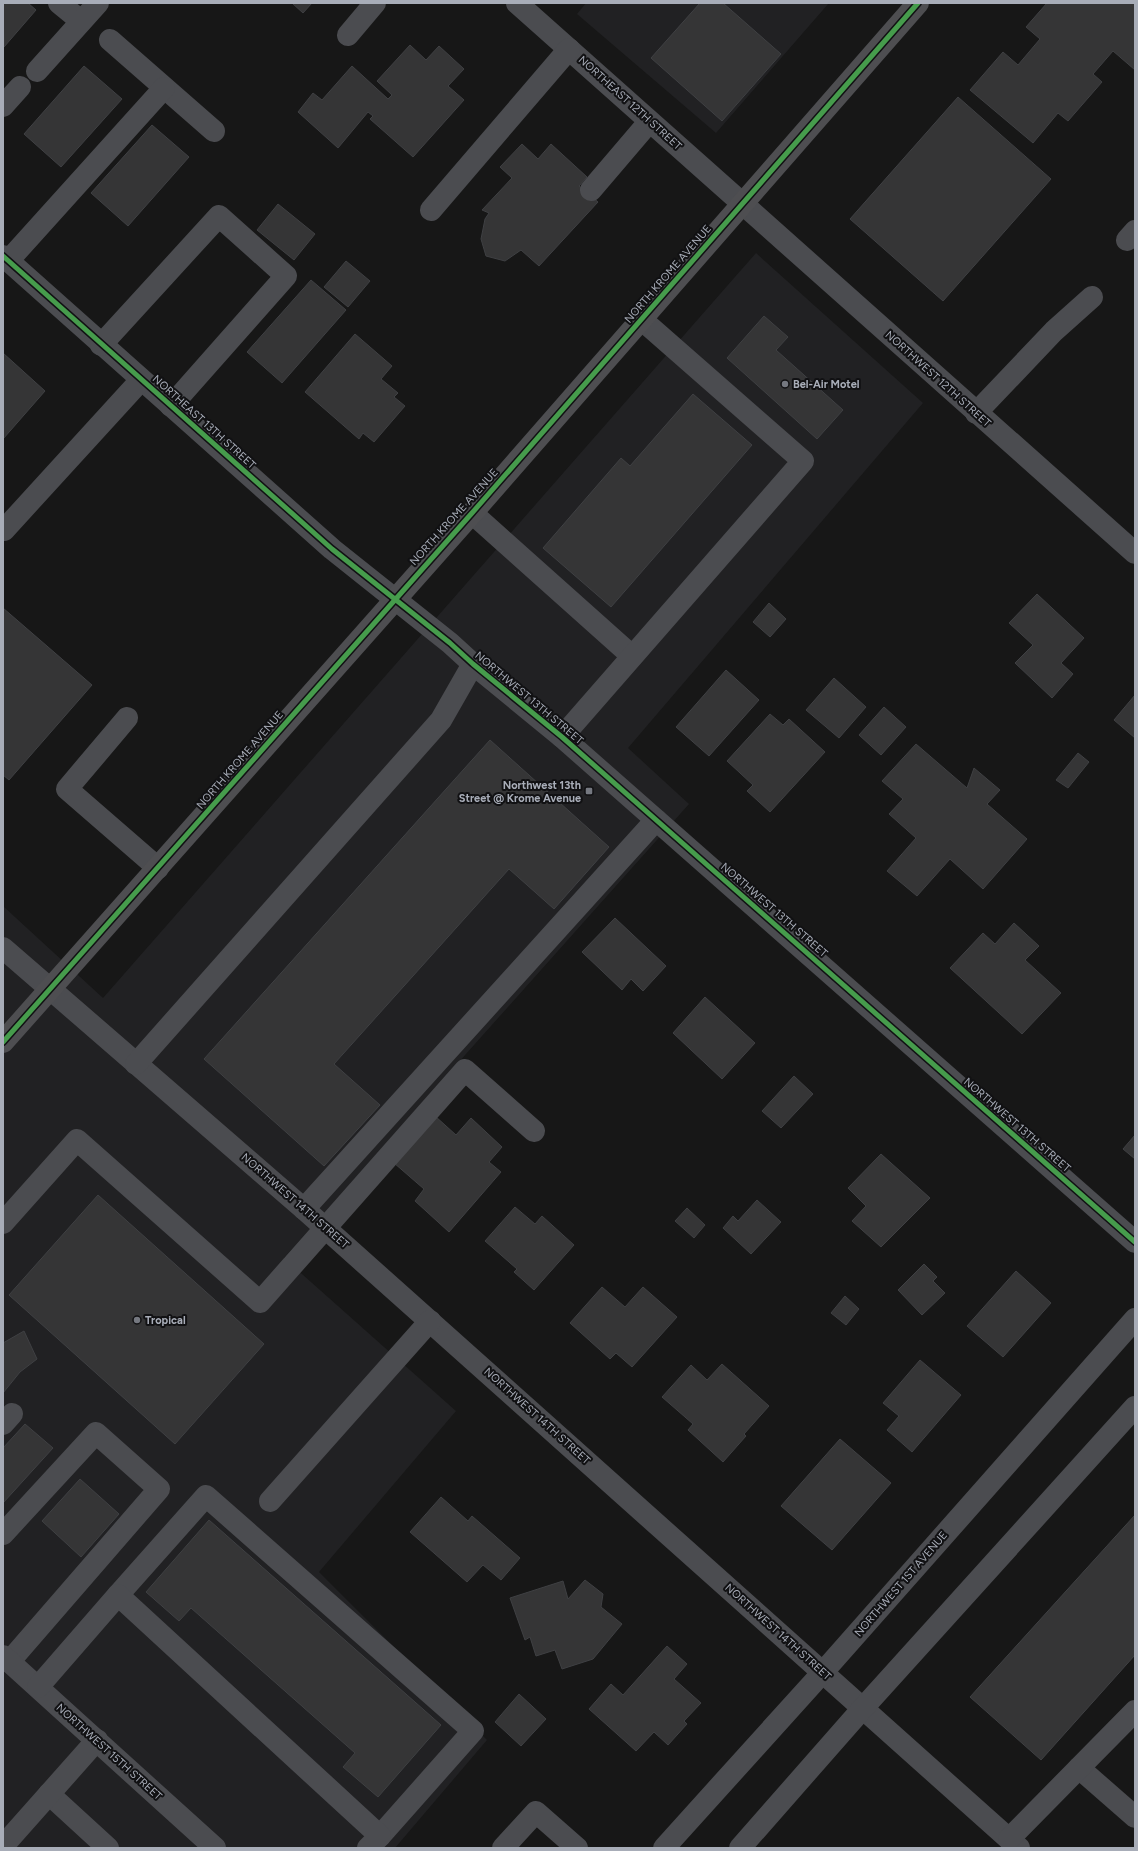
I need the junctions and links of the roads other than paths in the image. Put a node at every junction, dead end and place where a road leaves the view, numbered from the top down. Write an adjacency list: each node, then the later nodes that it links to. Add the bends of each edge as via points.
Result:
1 (59, 3): 6 (street)
2 (98, 3): 6 (street)
3 (375, 3): 7 (street)
4 (517, 3): 9 (street, NORTHEAST 12TH STREET)
5 (918, 3): 17 (highway, NORTH KROME AVENUE)
6 (81, 22): 10 (street)
7 (348, 35)
8 (110, 40): 12 (street)
9 (569, 49): 14 (street, NORTHEAST 12TH STREET); 18 (street)
10 (37, 71)
11 (20, 87): 13 (street)
12 (164, 88): 15 (street); 19 (street)
13 (3, 106)
14 (649, 122): 16 (street); 17 (street, NORTHEAST 12TH STREET)
15 (214, 131)
16 (591, 190)
17 (742, 204): 21 (highway, NORTH KROME AVENUE); 25 (street, NORTHWEST 12TH STREET)
18 (431, 210)
19 (6, 258): 22 (street, NORTHEAST 13TH STREET)
20 (1092, 297): 25 (street, via 1054,331)
21 (641, 319): 26 (highway, NORTH KROME AVENUE); 30 (street, via 803,461)
22 (101, 345): 23 (street, NORTHEAST 13TH STREET); 24 (street, via 219,216 286,276)
23 (142, 380): 24 (street, NORTHEAST 13TH STREET); 27 (street)
24 (171, 406): 29 (street, NORTHEAST 13TH STREET, via 332,549)
25 (976, 413): 28 (street, NORTHWEST 12TH STREET)
26 (472, 513): 29 (highway, NORTH KROME AVENUE); 30 (street)
27 (4, 530)
28 (1135, 553)
29 (395, 598): 31 (street, NORTHWEST 13TH STREET); 35 (highway, NORTH KROME AVENUE)
30 (632, 656): 33 (street)
31 (473, 664): 33 (street, NORTHWEST 13TH STREET); 39 (street, via 441,720)
32 (127, 718): 35 (street, via 67,788)
33 (562, 737): 34 (street, NORTHWEST 13TH STREET)
34 (656, 820): 41 (street); 44 (street, NORTHWEST 13TH STREET)
35 (158, 868): 37 (highway, NORTH KROME AVENUE)
36 (3, 948): 37 (street, NORTHWEST 14TH STREET)
37 (50, 989): 38 (highway, NORTH KROME AVENUE); 39 (street, NORTHWEST 14TH STREET)
38 (3, 1042)
39 (136, 1064): 41 (street, NORTHWEST 14TH STREET)
40 (534, 1131): 43 (street, via 465,1070)
41 (304, 1208): 43 (street, NORTHWEST 14TH STREET)
42 (3, 1223): 43 (street, via 77,1140 260,1302)
43 (326, 1228): 46 (street, NORTHWEST 14TH STREET)
44 (1135, 1242)
45 (1135, 1319): 52 (street, NORTHWEST 1ST AVENUE)
46 (430, 1321): 48 (street); 52 (street, NORTHWEST 14TH STREET)
47 (1135, 1407): 54 (street)
48 (270, 1501)
49 (3, 1534): 51 (street, via 96,1433 159,1489)
50 (118, 1595): 53 (street); 60 (street); 60 (street, via 206,1496 473,1731)
51 (6, 1659): 53 (street, NORTHWEST 15TH STREET)
52 (823, 1672): 54 (street, NORTHWEST 14TH STREET); 67 (street, NORTHWEST 1ST AVENUE)
53 (38, 1687): 56 (street, NORTHWEST 15TH STREET)
54 (862, 1708): 61 (street, NORTHWEST 14TH STREET); 68 (street)
55 (1135, 1711): 57 (street)
56 (97, 1740): 58 (street); 64 (street, NORTHWEST 15TH STREET)
57 (1079, 1768): 59 (street); 61 (street)
58 (49, 1794): 62 (street); 63 (street)
59 (1135, 1817)
60 (374, 1842)
61 (1014, 1843)
62 (3, 1846)
63 (108, 1848)
64 (215, 1848)
65 (503, 1848): 66 (street, via 536,1812)
66 (577, 1848)
67 (664, 1848)
68 (740, 1848)

